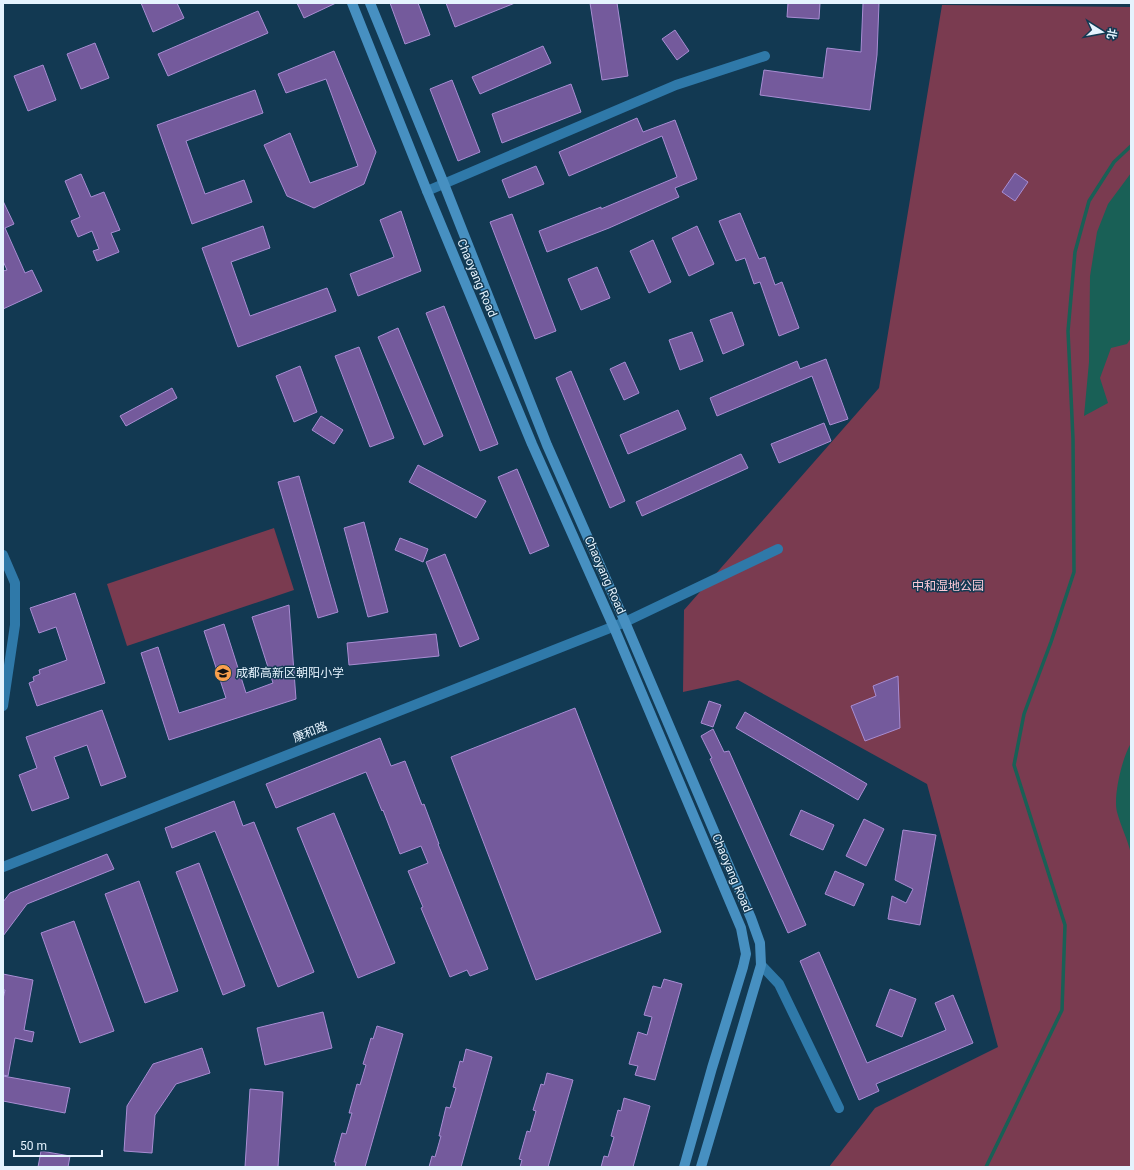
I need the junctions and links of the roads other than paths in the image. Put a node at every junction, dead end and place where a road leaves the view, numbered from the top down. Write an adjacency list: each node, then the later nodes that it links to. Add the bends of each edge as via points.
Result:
1 (352, 3): 5 (main road, Chaoyang Road)
2 (370, 3): 4 (main road, Chaoyang Road)
3 (765, 56): 4 (street, via 676,85)
4 (444, 184): 5 (street); 8 (main road, Chaoyang Road, via 547,445)
5 (427, 191): 9 (main road, Chaoyang Road, via 532,444)
6 (778, 549): 8 (street, 康和路)
7 (3, 555): 10 (street, via 16,584 15,625)
8 (625, 622): 9 (street, 康和路); 12 (main road, Chaoyang Road, via 752,918 760,943)
9 (614, 627): 11 (street, 康和路); 14 (main road, Chaoyang Road, via 741,928 746,954)
10 (3, 706)
11 (3, 867)
12 (761, 965): 13 (street, via 779,984); 15 (main road, Chaoyang Road)
13 (839, 1108)
14 (684, 1167)
15 (701, 1167)

